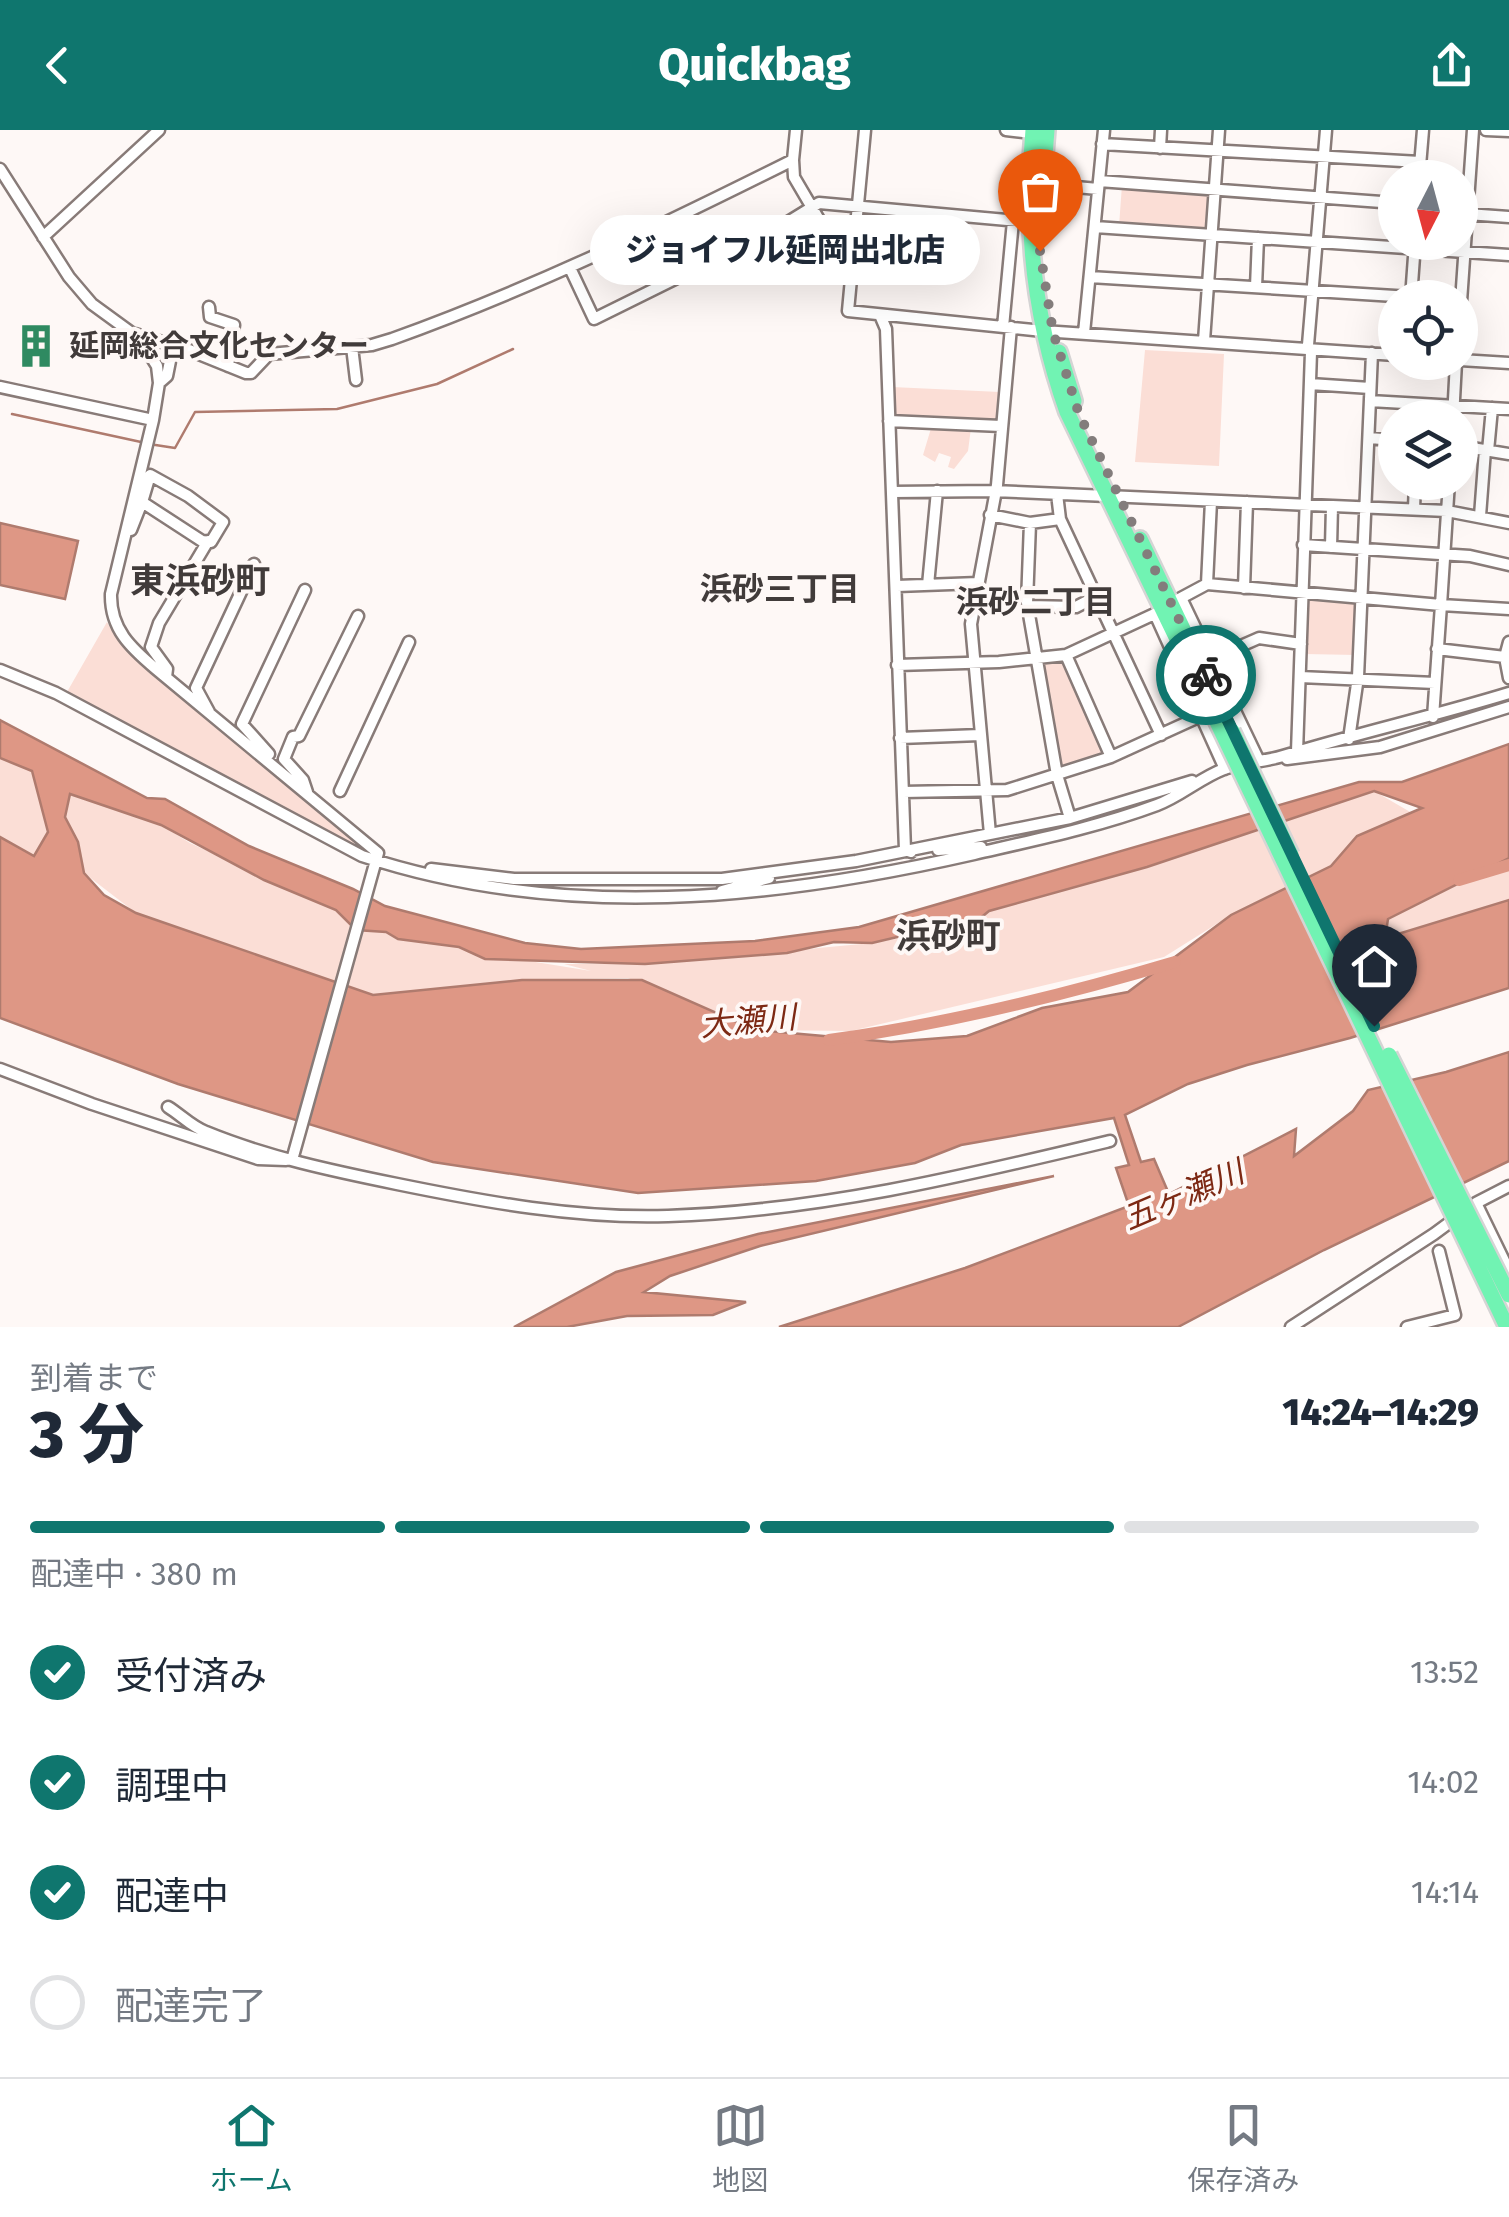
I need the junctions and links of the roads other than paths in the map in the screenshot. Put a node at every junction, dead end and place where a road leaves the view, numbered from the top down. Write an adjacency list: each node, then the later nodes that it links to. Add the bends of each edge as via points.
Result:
1 (159, 130): 35 (street)
2 (796, 130): 18 (street)
3 (865, 130): 29 (street)
4 (1006, 130): 12 (street)
5 (1104, 130): 14 (street)
6 (1161, 130): 15 (street)
7 (1218, 130): 16 (street)
8 (1326, 130): 17 (street)
9 (1422, 130): 20 (street)
10 (1474, 130): 21 (street)
11 (1486, 130): 13 (street)
12 (1038, 131): 23 (highway); 32 (highway)
13 (1509, 131)
14 (1102, 144): 15 (street); 24 (street)
15 (1160, 148): 16 (street)
16 (1217, 152): 17 (street); 25 (street)
17 (1324, 158): 19 (street); 26 (street)
18 (793, 160): 28 (street, via 794,177); 41 (street)
19 (1378, 160)
20 (1420, 160)
21 (1472, 160)
22 (0, 169): 35 (street)
23 (1043, 184): 24 (street); 51 (highway, via 1040,251)
24 (1098, 185): 25 (street); 33 (street)
25 (1214, 190): 26 (street); 34 (street)
26 (1321, 197): 27 (street); 37 (street)
27 (1378, 202)
28 (812, 207): 29 (street); 41 (street, via 594,319); 42 (street)
29 (858, 207): 32 (street); 42 (street)
30 (1478, 215): 31 (street)
31 (1509, 217)
32 (1021, 221): 50 (street); 51 (highway)
33 (1094, 226): 34 (street); 43 (street)
34 (1211, 235): 36 (street); 44 (street)
35 (44, 237): 53 (street, via 92,304)
36 (1258, 238): 37 (street); 45 (street)
37 (1316, 242): 38 (street); 46 (street)
38 (1378, 245)
39 (1478, 254): 40 (street)
40 (1509, 255)
41 (570, 268): 56 (street, via 392,339)
42 (852, 275): 49 (street, via 848,311)
43 (1090, 276): 44 (street); 52 (street)
44 (1207, 284): 45 (street); 54 (street)
45 (1256, 287): 46 (street)
46 (1313, 291): 47 (street); 57 (street)
47 (1378, 295)
48 (209, 307): 62 (street, via 210,317 234,325)
49 (880, 315): 50 (street); 74 (street)
50 (1007, 327): 51 (street); 75 (street)
51 (1048, 332): 52 (street); 85 (highway, via 1067,412)
52 (1084, 333): 54 (street)
53 (134, 334): 55 (street); 64 (street, via 154,358)
54 (1204, 341): 57 (street)
55 (173, 346): 62 (street); 64 (street, via 167,376)
56 (352, 347): 62 (street, via 269,354 251,373); 63 (street)
57 (1310, 348): 58 (street); 65 (street)
58 (1372, 353): 59 (street); 67 (street)
59 (1378, 354)
60 (1478, 362): 61 (street)
61 (1509, 363)
62 (228, 366)
63 (356, 380)
64 (159, 383): 73 (street)
65 (1310, 384): 67 (street); 91 (street)
66 (0, 387): 73 (street)
67 (1370, 388): 68 (street)
68 (1370, 402): 69 (street); 76 (street)
69 (1378, 403)
70 (1492, 408): 71 (street); 72 (street); 79 (street)
71 (1478, 409)
72 (1509, 409)
73 (152, 420): 108 (street)
74 (889, 420): 75 (street); 83 (street)
75 (1002, 426): 82 (street)
76 (1369, 438): 77 (street); 93 (street)
77 (1378, 439)
78 (1478, 449): 79 (street)
79 (1486, 450): 80 (street); 97 (street)
80 (1509, 454)
81 (937, 491): 82 (street); 83 (street); 110 (street)
82 (994, 491): 84 (street); 96 (street)
83 (893, 492): 112 (street)
84 (1057, 494): 85 (street); 98 (street)
85 (1114, 497): 88 (street); 120 (highway)
86 (1415, 500): 94 (street)
87 (1448, 500): 95 (street)
88 (1211, 501): 90 (street); 111 (street)
89 (142, 502): 101 (street); 101 (street, via 150,475 188,496 222,522); 108 (street)
90 (1247, 502): 91 (street); 113 (street)
91 (1305, 504): 92 (street); 102 (street)
92 (1332, 506): 93 (street); 103 (street)
93 (1366, 507): 94 (street); 104 (street)
94 (1414, 509): 95 (street)
95 (1447, 511): 97 (street); 105 (street)
96 (990, 515): 99 (street); 109 (street)
97 (1480, 516): 100 (street)
98 (1060, 519): 99 (street); 116 (street)
99 (1030, 523): 119 (street)
100 (1509, 523)
101 (208, 541): 136 (street, via 158,623 151,647)
102 (1303, 546): 103 (street); 115 (street)
103 (1331, 547): 104 (street)
104 (1364, 550): 105 (street); 117 (street)
105 (1445, 556): 107 (street); 118 (street)
106 (254, 564): 143 (street, via 196,688)
107 (1509, 565)
108 (116, 568): 136 (street, via 112,618 133,649)
109 (978, 582): 110 (street); 132 (street)
110 (928, 584): 112 (street)
111 (1207, 584): 113 (street); 120 (street)
112 (897, 586): 133 (street)
113 (1244, 588): 115 (street)
114 (305, 590): 152 (street, via 242,724)
115 (1302, 593): 117 (street); 126 (street)
116 (1097, 596): 119 (street, via 1076,607); 123 (street)
117 (1361, 599): 118 (street); 137 (street)
118 (1441, 605): 121 (street); 127 (street)
119 (1028, 606): 130 (street)
120 (1168, 606): 123 (street); 131 (street); 141 (highway); 141 (street)
121 (1509, 609)
122 (358, 616): 158 (street, via 284,759)
123 (1113, 632): 128 (street); 146 (street)
124 (410, 642): 156 (street)
125 (1509, 642): 129 (street)
126 (1301, 644): 131 (street, via 1260,638); 135 (street)
127 (1437, 649): 129 (street); 139 (street)
128 (1066, 654): 130 (street); 150 (street)
129 (1505, 657): 138 (street)
130 (1035, 660): 132 (street); 154 (street)
131 (1211, 660): 151 (street)
132 (974, 663): 133 (street); 145 (street)
133 (897, 666): 147 (street)
134 (0, 670): 164 (street, via 56,693)
135 (1300, 676): 137 (street); 149 (street)
136 (166, 677): 143 (street)
137 (1358, 677): 139 (street); 148 (street)
138 (1509, 678)
139 (1435, 683): 144 (street)
140 (1509, 693): 144 (street)
141 (1208, 704): 146 (street); 153 (street); 176 (highway, bridge); 179 (highway, bridge)
142 (1509, 707): 151 (street, via 1380,747)
143 (210, 712): 152 (street)
144 (1433, 717): 148 (street)
145 (980, 735): 147 (street); 157 (street)
146 (1162, 735): 150 (street)
147 (900, 738): 159 (street)
148 (1349, 739): 149 (street)
149 (1297, 752): 151 (street)
150 (1111, 756): 154 (street)
151 (1259, 761): 153 (street)
152 (273, 764): 158 (street)
153 (1225, 769): 155 (street)
154 (1058, 775): 157 (street); 160 (street)
155 (1202, 781): 160 (street); 162 (street, via 1160,804)
156 (340, 790)
157 (984, 790): 159 (street); 161 (street)
158 (308, 792): 164 (street, via 378,853)
159 (903, 792): 163 (street)
160 (1070, 818): 161 (street)
161 (990, 834): 163 (street)
162 (995, 849): 163 (street); 167 (street, via 822,884)
163 (905, 850): 166 (street)
164 (375, 864): 165 (street); 171 (street)
165 (404, 870): 166 (street, via 600,881); 167 (street, via 552,895)
166 (788, 871): 167 (street)
167 (715, 896)
168 (0, 1069): 171 (street, via 258,1159)
169 (168, 1107): 171 (street, via 204,1132)
170 (1110, 1141): 171 (street, via 863,1197 666,1216 504,1203)
171 (293, 1156)
172 (1509, 1186): 173 (street)
173 (1476, 1203): 175 (street); 177 (street)
174 (1439, 1251): 178 (street, via 1455,1316)
175 (1509, 1271)
176 (1509, 1296)
177 (1290, 1327)
178 (1407, 1327)
179 (1507, 1327)

